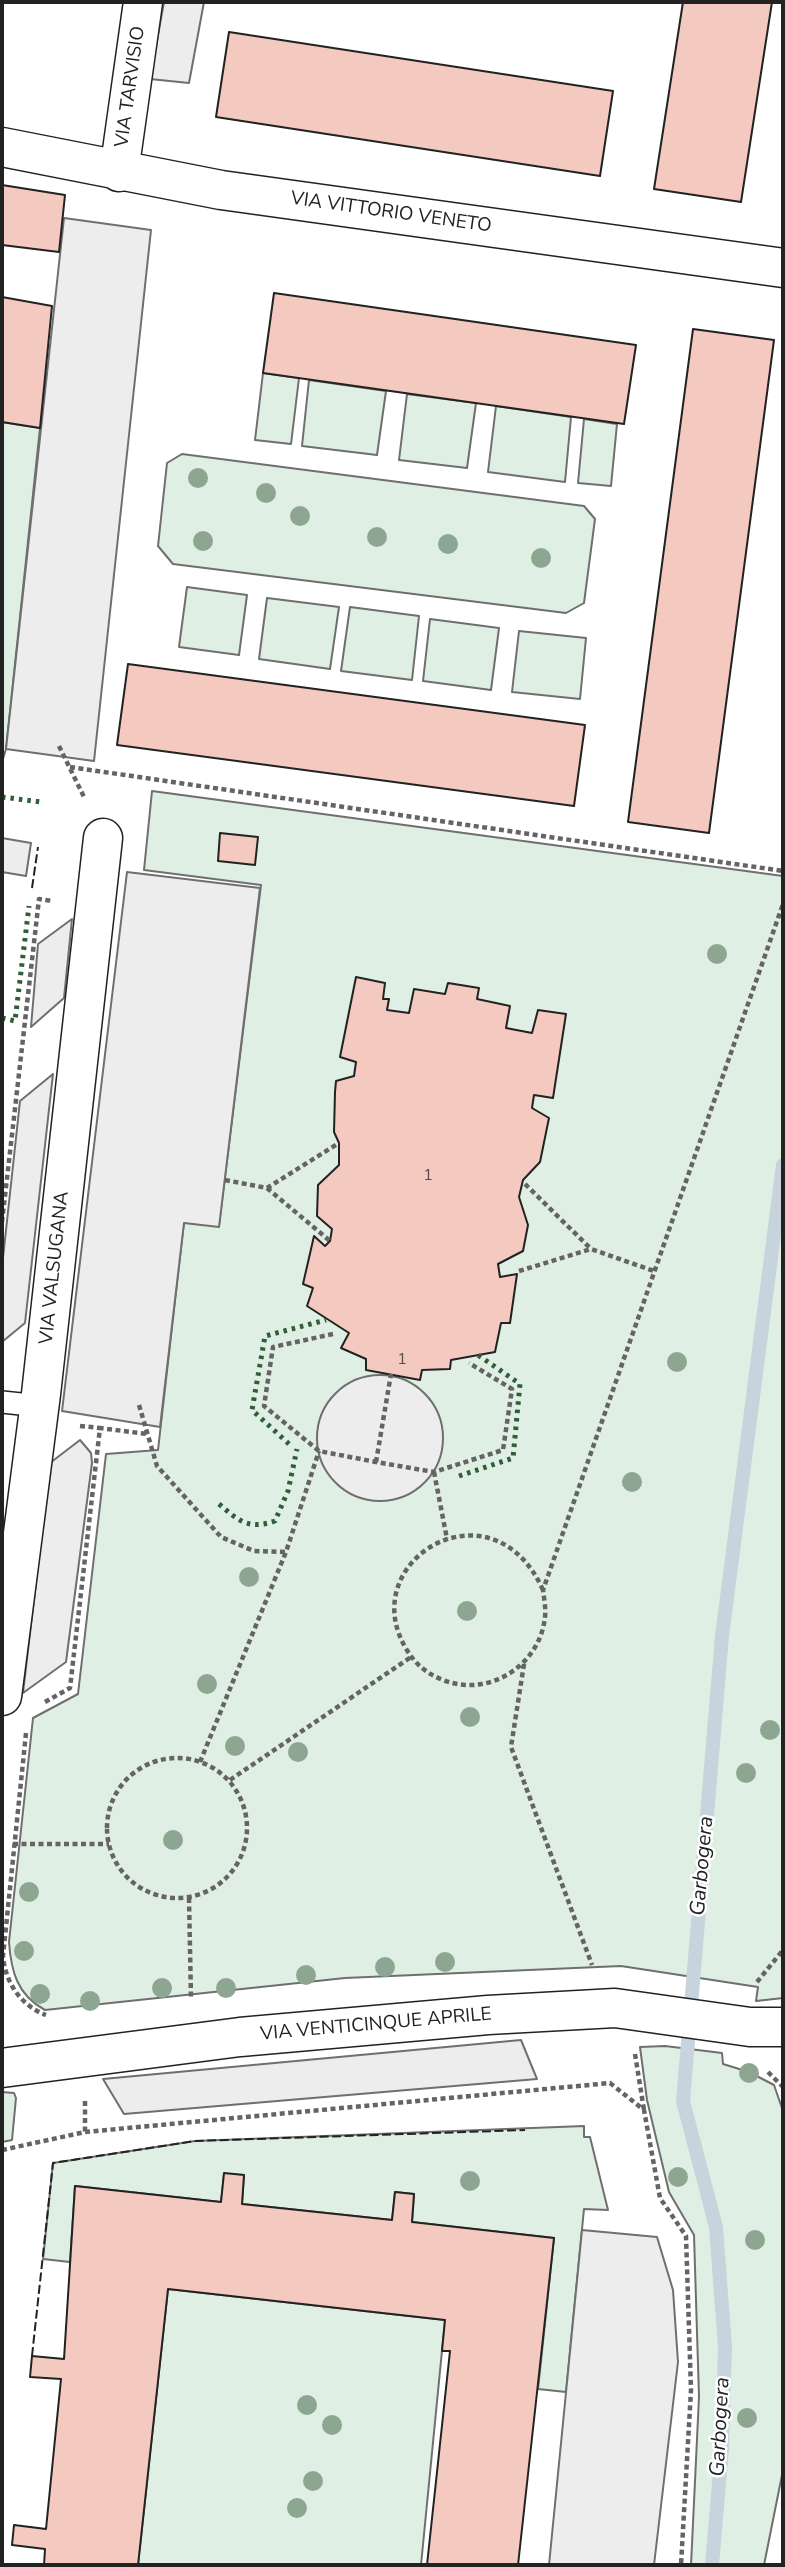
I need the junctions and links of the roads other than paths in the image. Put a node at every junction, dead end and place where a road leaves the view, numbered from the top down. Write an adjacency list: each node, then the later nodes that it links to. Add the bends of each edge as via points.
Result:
1 (144, 2): 3 (street, VIA TARVISIO)
2 (2, 146): 3 (street, VIA VITTORIO VENETO)
3 (119, 172): 4 (street, VIA VITTORIO VENETO)
4 (783, 268)
5 (103, 838): 7 (street, VIA VALSUGANA)
6 (2, 1402): 7 (lane)
7 (40, 1406): 8 (street, VIA VALSUGANA)
8 (2, 1696)
9 (760, 2015): 10 (street, VIA VENTICINQUE APRILE); 11 (street, VIA VENTICINQUE APRILE, via 712,2021 631,2009 488,2015)
10 (783, 2045)
11 (6, 2061)

